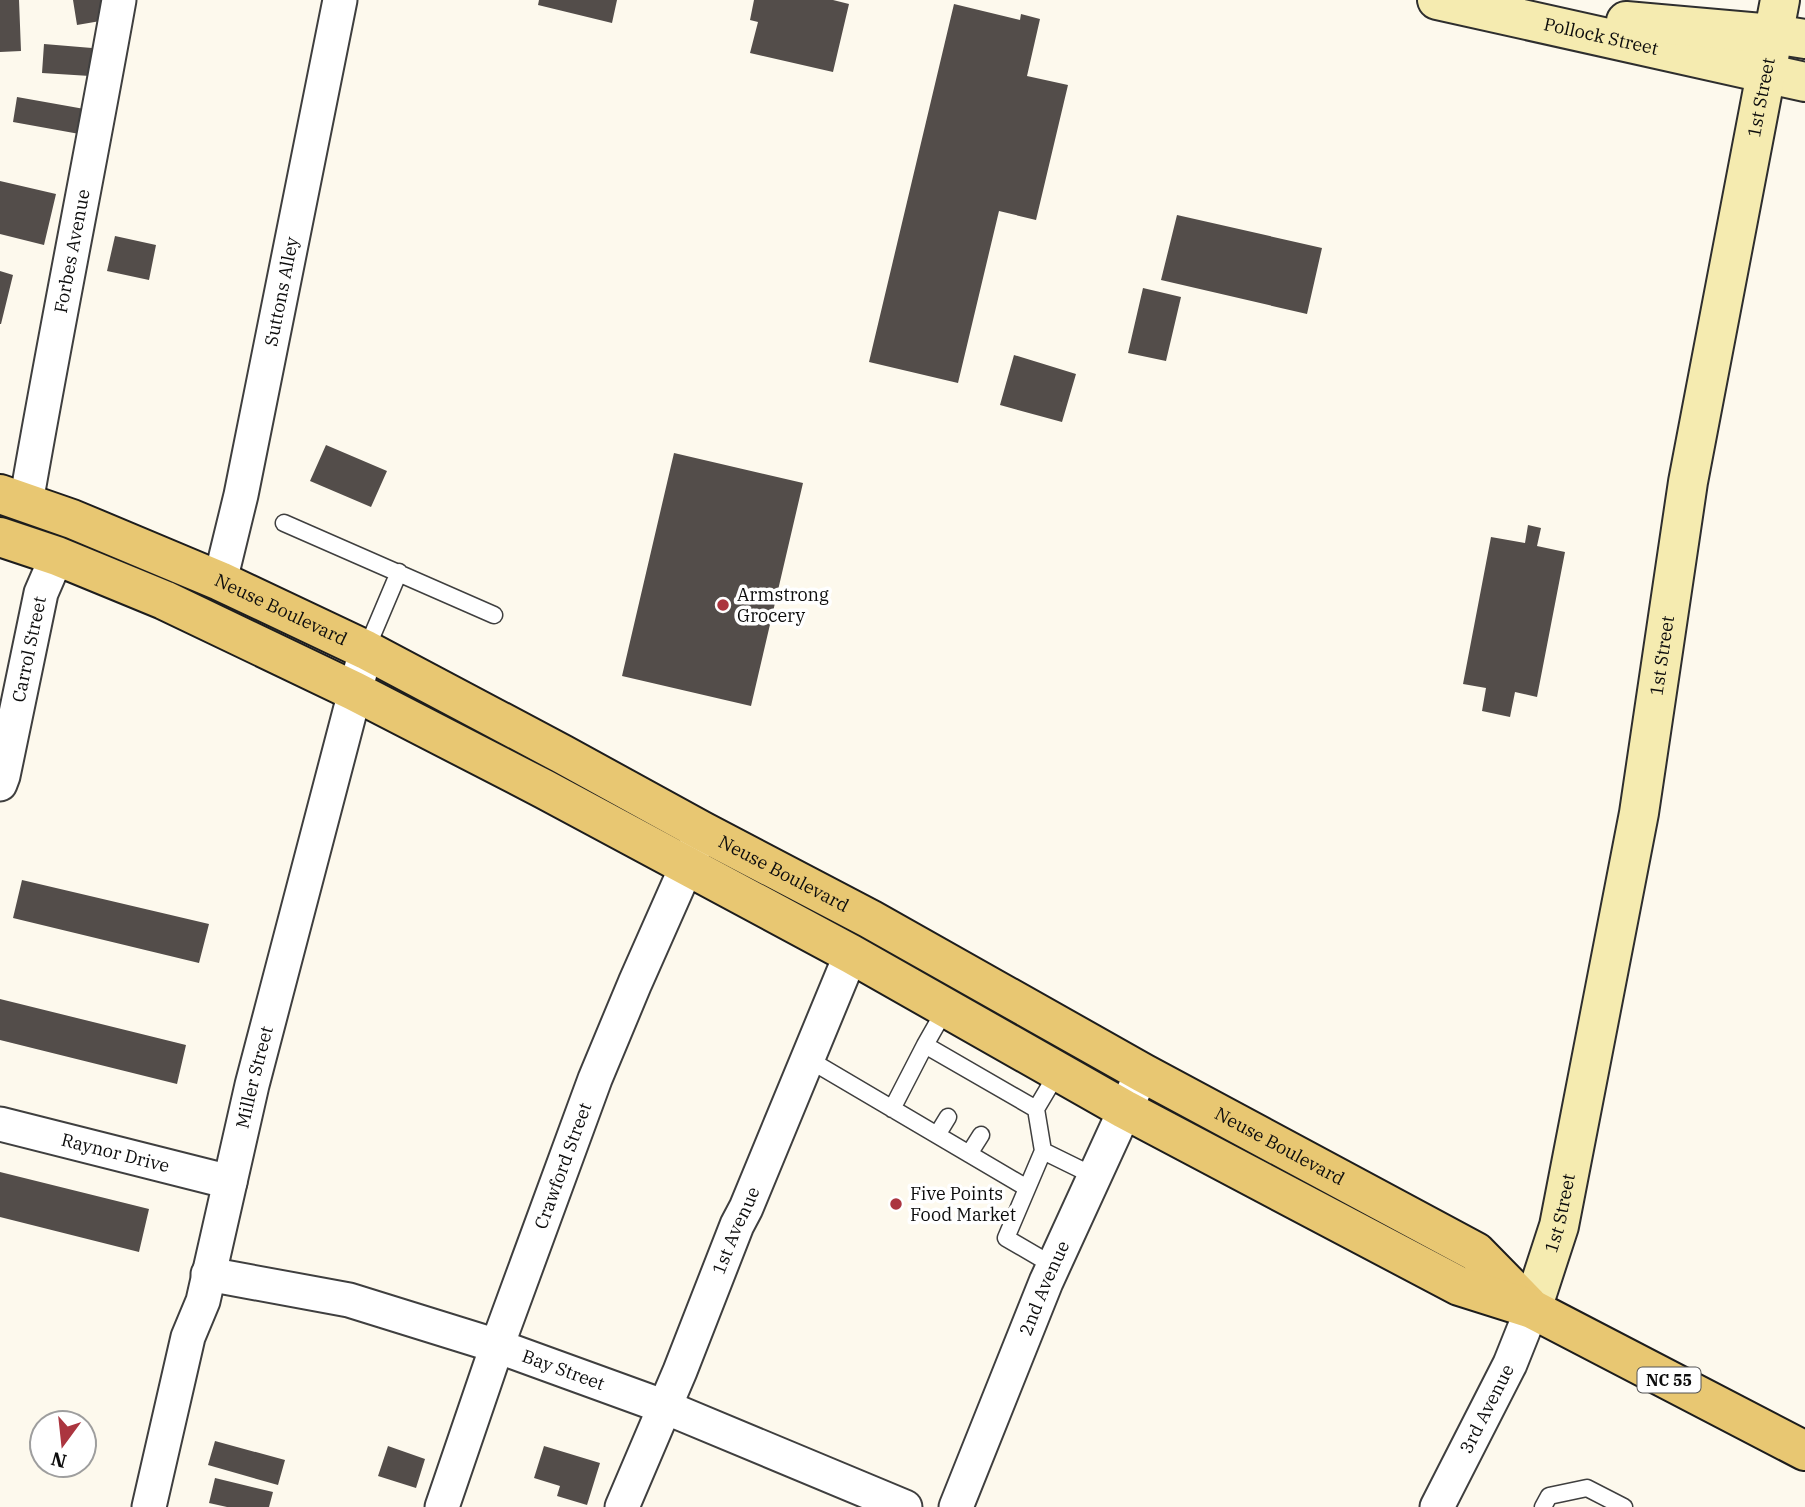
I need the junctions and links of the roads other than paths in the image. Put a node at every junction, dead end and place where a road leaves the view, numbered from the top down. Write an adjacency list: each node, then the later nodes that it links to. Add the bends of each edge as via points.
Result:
1 (119, 0): 7 (street, Forbes Avenue, via 55,330)
2 (340, 0): 12 (street, Suttons Alley)
3 (1452, 4): 4 (main road); 5 (main road, Pollock Street)
4 (1786, 24): 5 (main road, 1st Street)
5 (1766, 72): 6 (main road, Pollock Street); 39 (main road, 1st Street, via 1688,482 1639,813 1559,1226)
6 (1805, 82)
7 (13, 499): 12 (main road, Neuse Boulevard)
8 (284, 523): 11 (lane)
9 (0, 537): 10 (main road, Neuse Boulevard)
10 (57, 556): 15 (main road, Neuse Boulevard, via 164,600); 16 (street, Carrol Street, via 41,593)
11 (399, 572): 13 (lane); 14 (lane)
12 (220, 581): 14 (main road, Neuse Boulevard)
13 (494, 615)
14 (366, 650): 15 (street, Miller Street); 17 (main road, Neuse Boulevard)
15 (354, 691): 18 (main road, Neuse Boulevard); 35 (street, Miller Street)
16 (0, 784)
17 (702, 831): 18 (street, Crawford Street); 24 (main road, Neuse Boulevard, via 870,919)
18 (685, 866): 19 (main road, Neuse Boulevard); 40 (street, Crawford Street, via 595,1079)
19 (851, 954): 20 (main road, Neuse Boulevard); 22 (street, 1st Avenue)
20 (946, 1008): 21 (lane); 23 (main road, Neuse Boulevard)
21 (925, 1045): 25 (lane); 26 (lane, via 970,1080)
22 (808, 1059): 25 (lane); 41 (street, 1st Avenue)
23 (1058, 1072): 26 (lane); 27 (main road, Neuse Boulevard)
24 (1143, 1073): 27 (street, 2nd Avenue); 39 (main road, Neuse Boulevard, via 1476,1252)
25 (892, 1109): 30 (lane)
26 (1036, 1109): 32 (lane)
27 (1124, 1109): 34 (street, 2nd Avenue); 39 (main road, Neuse Boulevard, via 1459,1286)
28 (948, 1117): 30 (lane)
29 (0, 1124): 35 (street, Raynor Drive)
30 (937, 1135): 33 (lane)
31 (981, 1135): 33 (lane)
32 (1043, 1151): 34 (lane); 36 (lane)
33 (969, 1154): 36 (lane)
34 (1094, 1176): 37 (street, 2nd Avenue)
35 (230, 1182): 38 (street, Miller Street)
36 (1027, 1188): 37 (lane, via 1006,1238)
37 (1054, 1266): 47 (street, 2nd Avenue)
38 (208, 1274): 40 (street, Bay Street, via 348,1300); 43 (street, Miller Street, via 188,1337)
39 (1532, 1310): 42 (main road, Neuse Boulevard / NC 55); 48 (street, 3rd Avenue, via 1510,1364)
40 (497, 1346): 41 (street, Bay Street); 44 (street, Crawford Street)
41 (665, 1407): 45 (street, 1st Avenue); 46 (street, Bay Street)
42 (1805, 1451)
43 (149, 1507)
44 (442, 1507)
45 (622, 1507)
46 (905, 1507)
47 (956, 1507)
48 (1437, 1507)
49 (1543, 1507): 50 (lane, via 1549,1496 1587,1488)
50 (1624, 1507)

